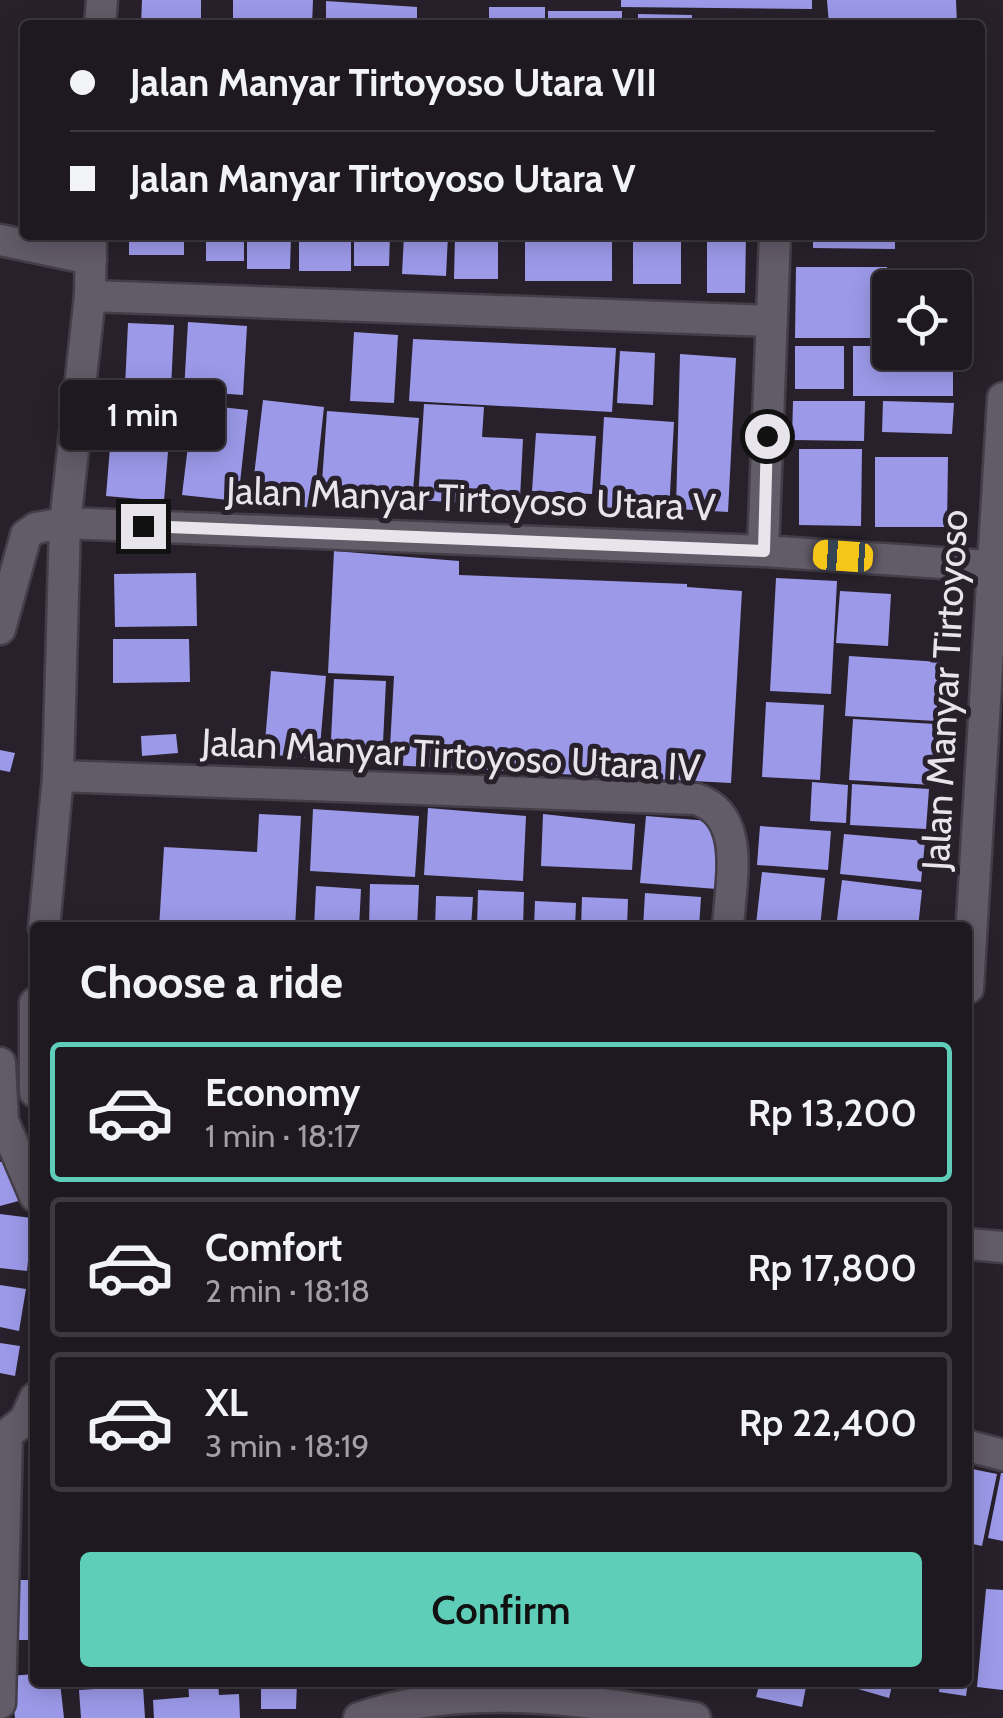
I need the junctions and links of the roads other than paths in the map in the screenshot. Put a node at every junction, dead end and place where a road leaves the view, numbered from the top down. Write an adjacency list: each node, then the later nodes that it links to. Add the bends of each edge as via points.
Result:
1 (0, 240): 3 (street)
2 (775, 240): 5 (street)
3 (91, 247): 4 (street)
4 (90, 296): 5 (street); 7 (street)
5 (770, 321): 8 (street)
6 (1003, 398): 9 (street, Jalan Manyar Tirtoyoso)
7 (66, 522): 8 (street, Jalan Manyar Tirtoyoso Utara V); 10 (street, via 26,535); 11 (street)
8 (764, 551): 9 (street, Jalan Manyar Tirtoyoso Utara V)
9 (998, 566): 14 (street, Jalan Manyar Tirtoyoso)
10 (0, 629)
11 (58, 776): 12 (street); 13 (street, Jalan Manyar Tirtoyoso Utara IV, via 696,799 727,819)
12 (45, 922)
13 (728, 922)
14 (972, 932)
15 (0, 1063): 16 (street, via 3,1121)
16 (30, 1184)
17 (972, 1244): 18 (street)
18 (1003, 1246)
19 (30, 1409): 20 (street)
20 (3, 1439): 23 (street)
21 (972, 1447): 22 (street)
22 (1003, 1455)
23 (0, 1702)
24 (359, 1718): 25 (street, via 468,1698 542,1698)
25 (694, 1718)

